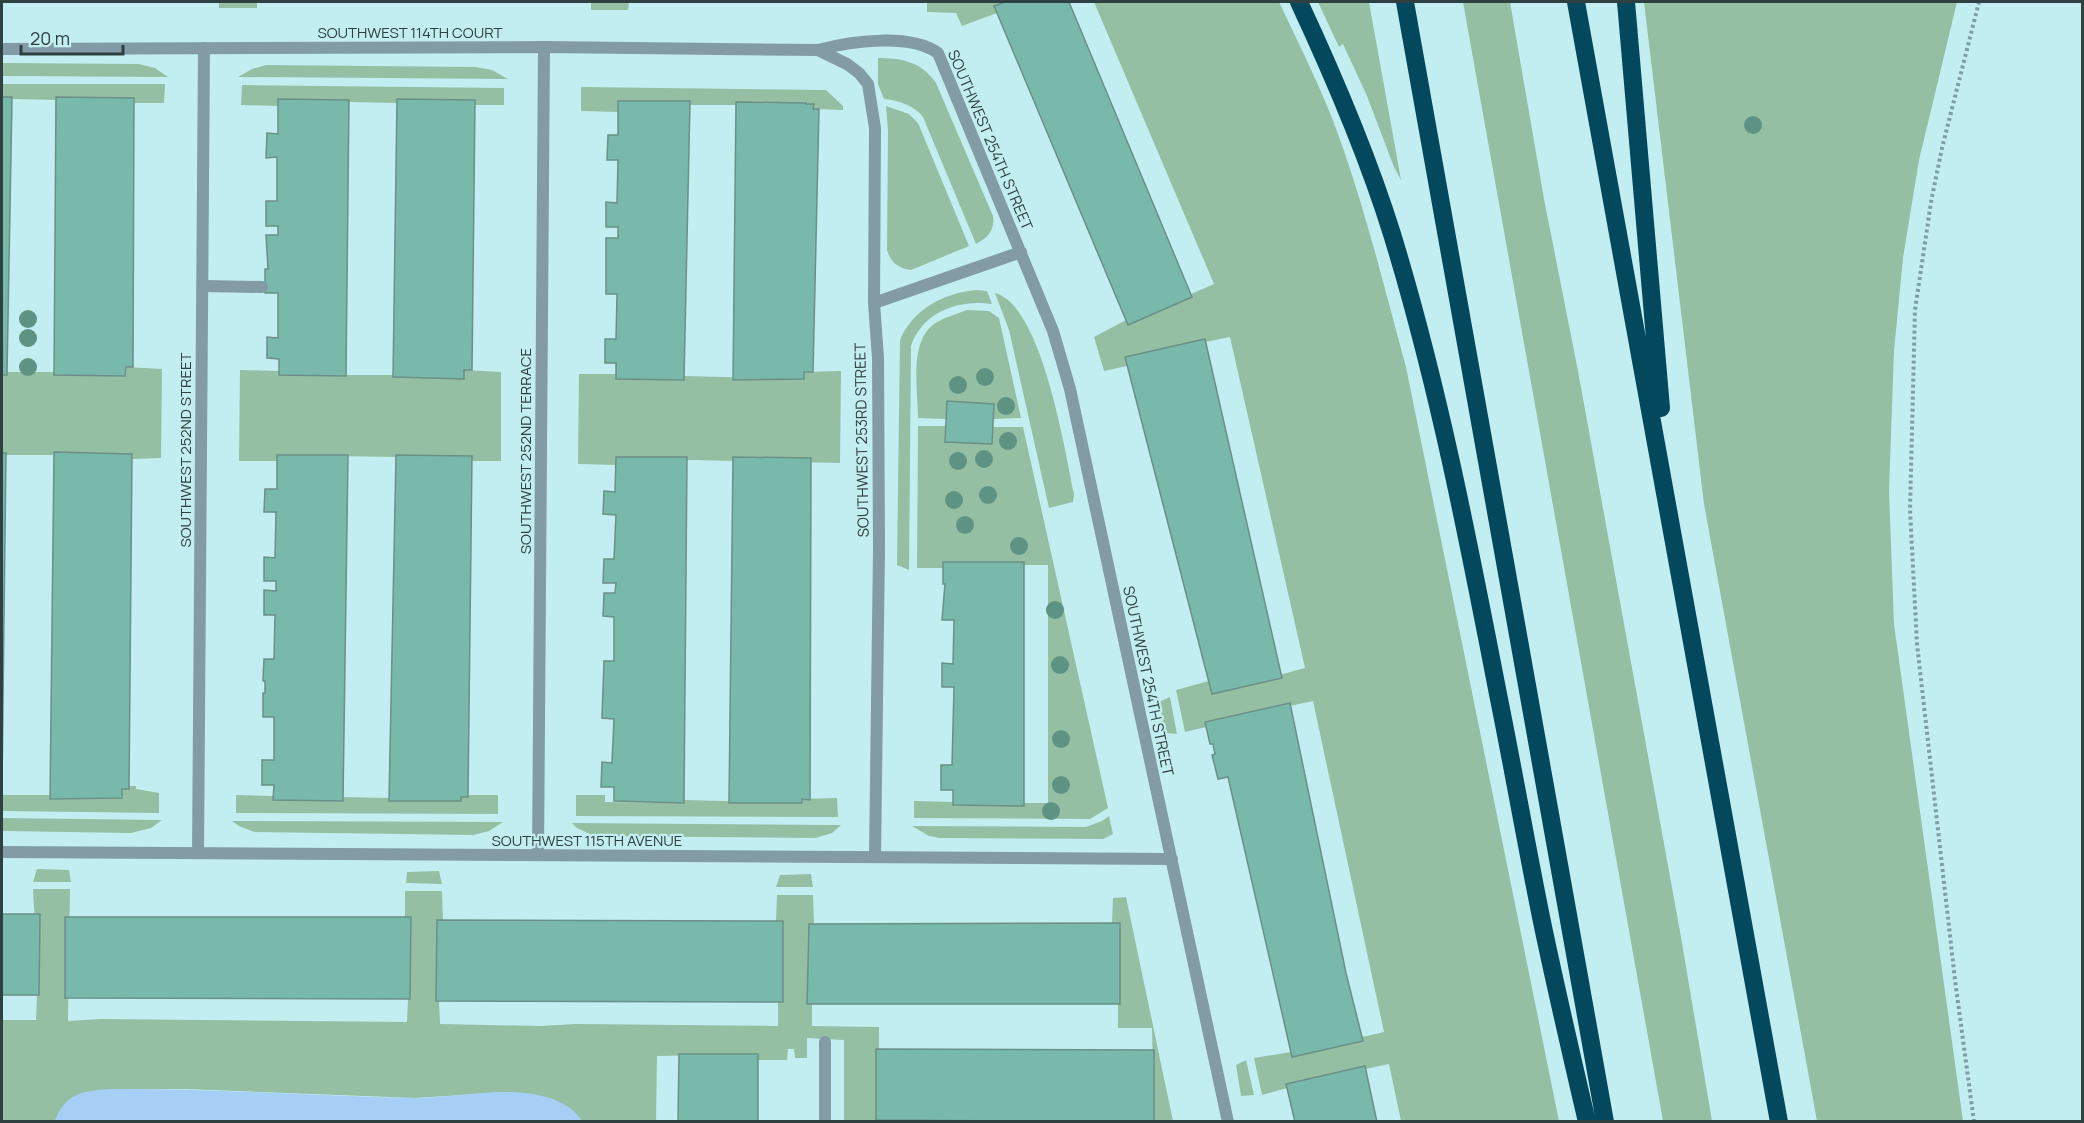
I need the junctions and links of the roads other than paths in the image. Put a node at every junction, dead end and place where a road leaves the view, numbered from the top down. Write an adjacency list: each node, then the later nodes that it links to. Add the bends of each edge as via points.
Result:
1 (1299, 2): 22 (highway, via 1368,165 1391,231 1425,355 1479,596 1541,917)
2 (1405, 2): 23 (highway)
3 (1576, 2): 13 (highway)
4 (1626, 2): 13 (highway)
5 (544, 47): 6 (street, SOUTHWEST 114TH COURT); 8 (street, SOUTHWEST 114TH COURT); 16 (street, SOUTHWEST 252ND TERRACE)
6 (204, 48): 7 (street, SOUTHWEST 114TH COURT); 10 (street, SOUTHWEST 252ND STREET)
7 (2, 49)
8 (818, 50): 9 (street, SOUTHWEST 254TH STREET, via 845,43 889,42 918,43 939,53); 12 (street, SOUTHWEST 253RD STREET, via 847,63 868,84 876,141)
9 (1021, 252): 12 (street, SOUTHWEST 254TH STREET); 18 (street, SOUTHWEST 254TH STREET, via 1053,331 1070,389)
10 (203, 286): 11 (street); 15 (street, SOUTHWEST 252ND STREET)
11 (262, 287)
12 (874, 303): 17 (street, SOUTHWEST 253RD STREET, via 879,548)
13 (1671, 518): 24 (highway)
14 (2, 852): 15 (street, SOUTHWEST 115TH AVENUE)
15 (198, 853): 16 (street, SOUTHWEST 115TH AVENUE)
16 (538, 855): 17 (street, SOUTHWEST 115TH AVENUE)
17 (875, 857): 18 (street, SOUTHWEST 115TH AVENUE)
18 (1172, 859): 21 (street, SOUTHWEST 254TH STREET)
19 (825, 1042): 20 (street)
20 (825, 1122)
21 (1228, 1122)
22 (1587, 1122)
23 (1605, 1122)
24 (1779, 1122)

